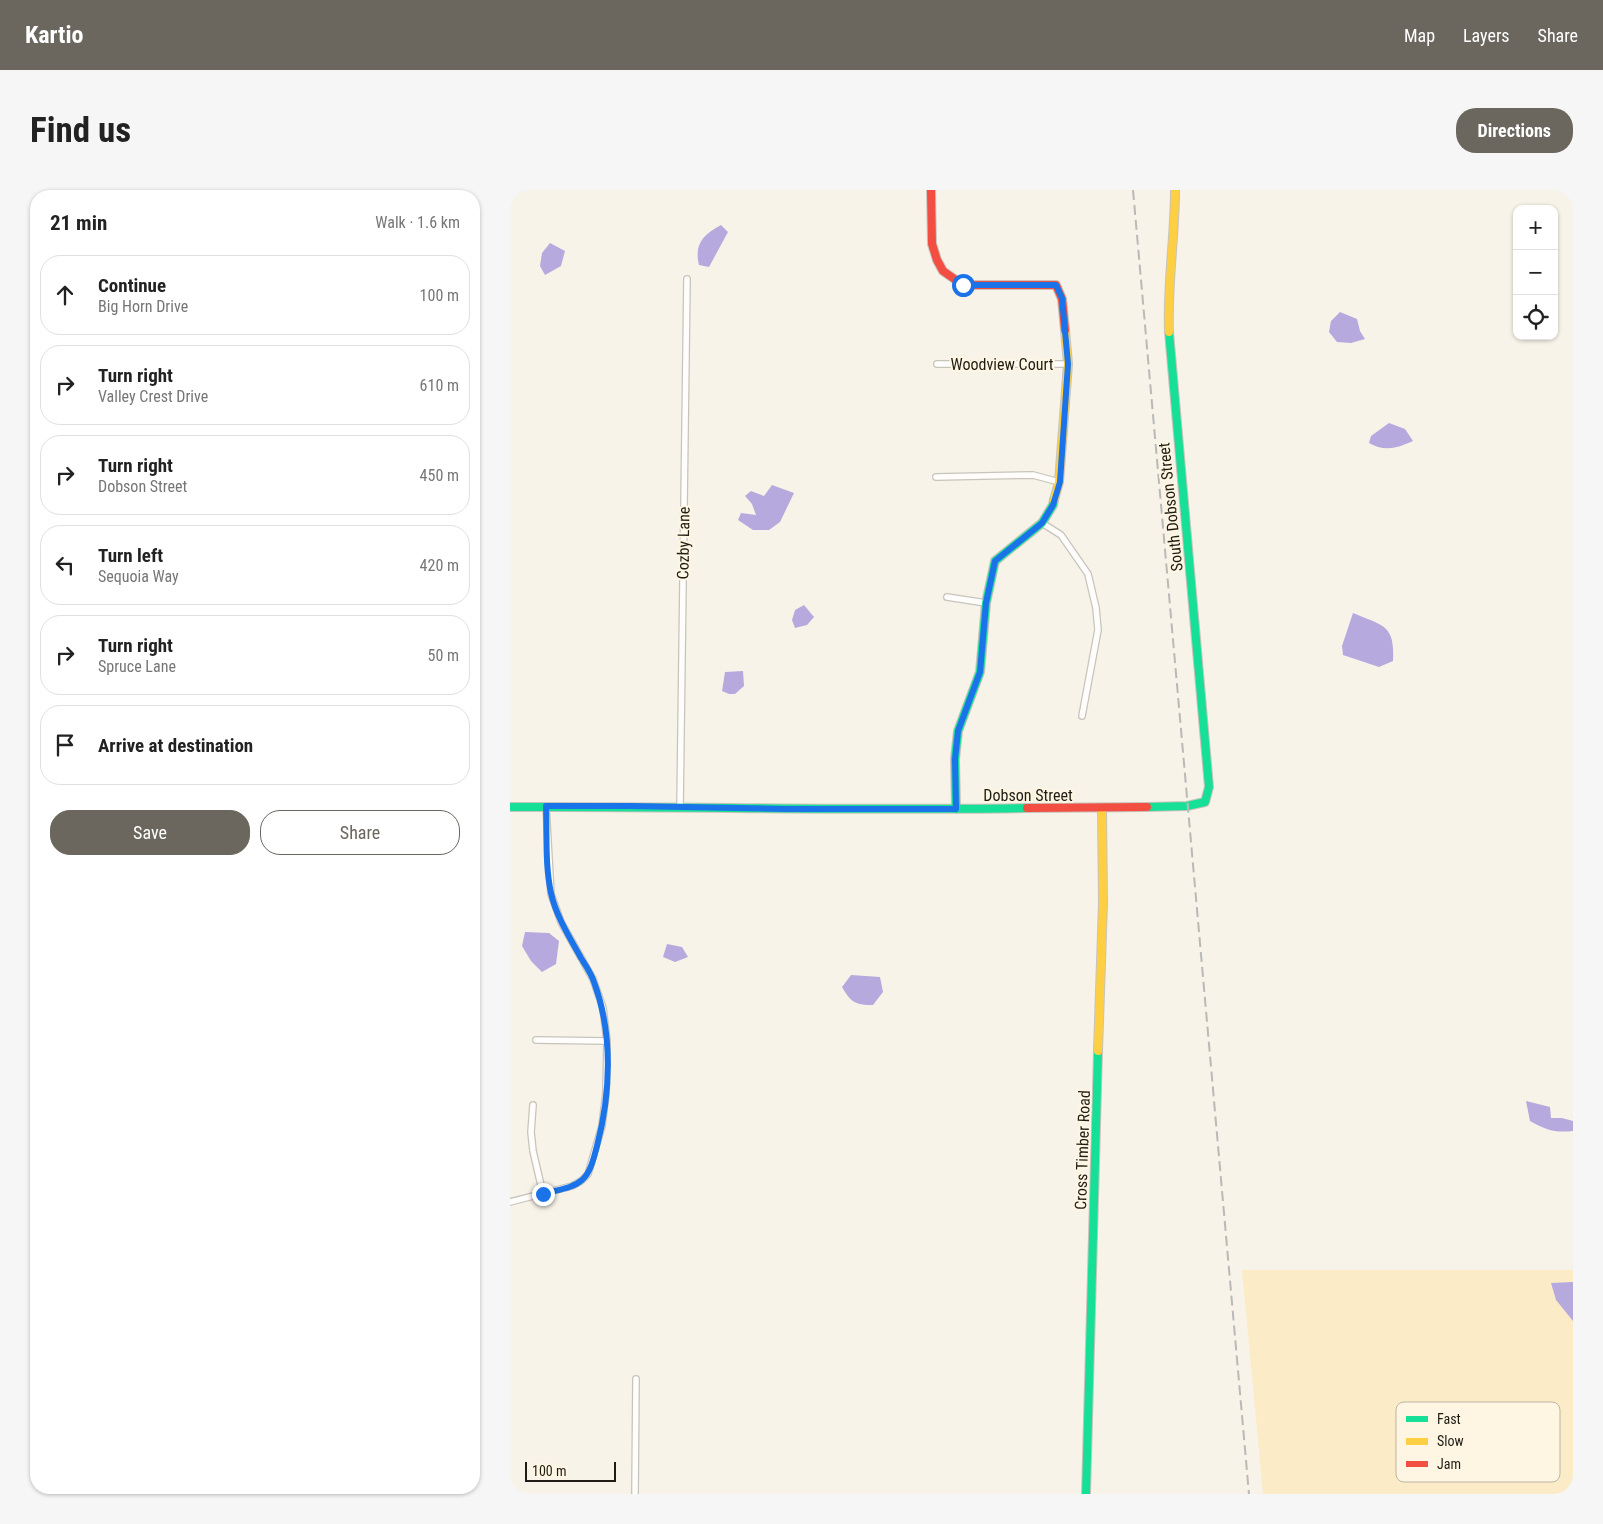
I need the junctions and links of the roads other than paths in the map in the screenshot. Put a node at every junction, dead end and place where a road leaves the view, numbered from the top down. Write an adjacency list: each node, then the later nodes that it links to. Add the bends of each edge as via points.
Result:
1 (931, 190): 5 (street, via 932,244 943,271 963,285 1056,285 1062,298)
2 (1175, 190): 13 (street, South Dobson Street, via 1168,341 1210,788 1205,802)
3 (687, 279): 15 (street, Cozby Lane)
4 (937, 364): 5 (street, Woodview Court)
5 (1068, 364): 7 (street)
6 (936, 477): 7 (street, via 1033,474)
7 (1060, 482): 8 (street, via 1053,505)
8 (1042, 523): 10 (street, via 995,561); 11 (street, via 1061,535 1088,574 1096,608 1098,630)
9 (947, 597): 10 (street)
10 (986, 603): 17 (street, via 980,672 958,731)
11 (1082, 716)
12 (546, 806): 14 (street, Dobson Street); 15 (street, Dobson Street); 19 (street, via 551,894 561,922 594,979 603,1008)
13 (1187, 806): 16 (street, Dobson Street)
14 (510, 807)
15 (680, 808): 17 (street, Dobson Street)
16 (1102, 808): 17 (street, Dobson Street); 25 (street, Cross Timber Road, via 1103,903)
17 (956, 809)
18 (536, 1040): 19 (street)
19 (607, 1041): 21 (street, via 602,1126 588,1174 572,1186)
20 (533, 1104): 21 (street, via 533,1150)
21 (543, 1194): 22 (street)
22 (510, 1202)
23 (636, 1379): 24 (street)
24 (636, 1494)
25 (1086, 1494)

